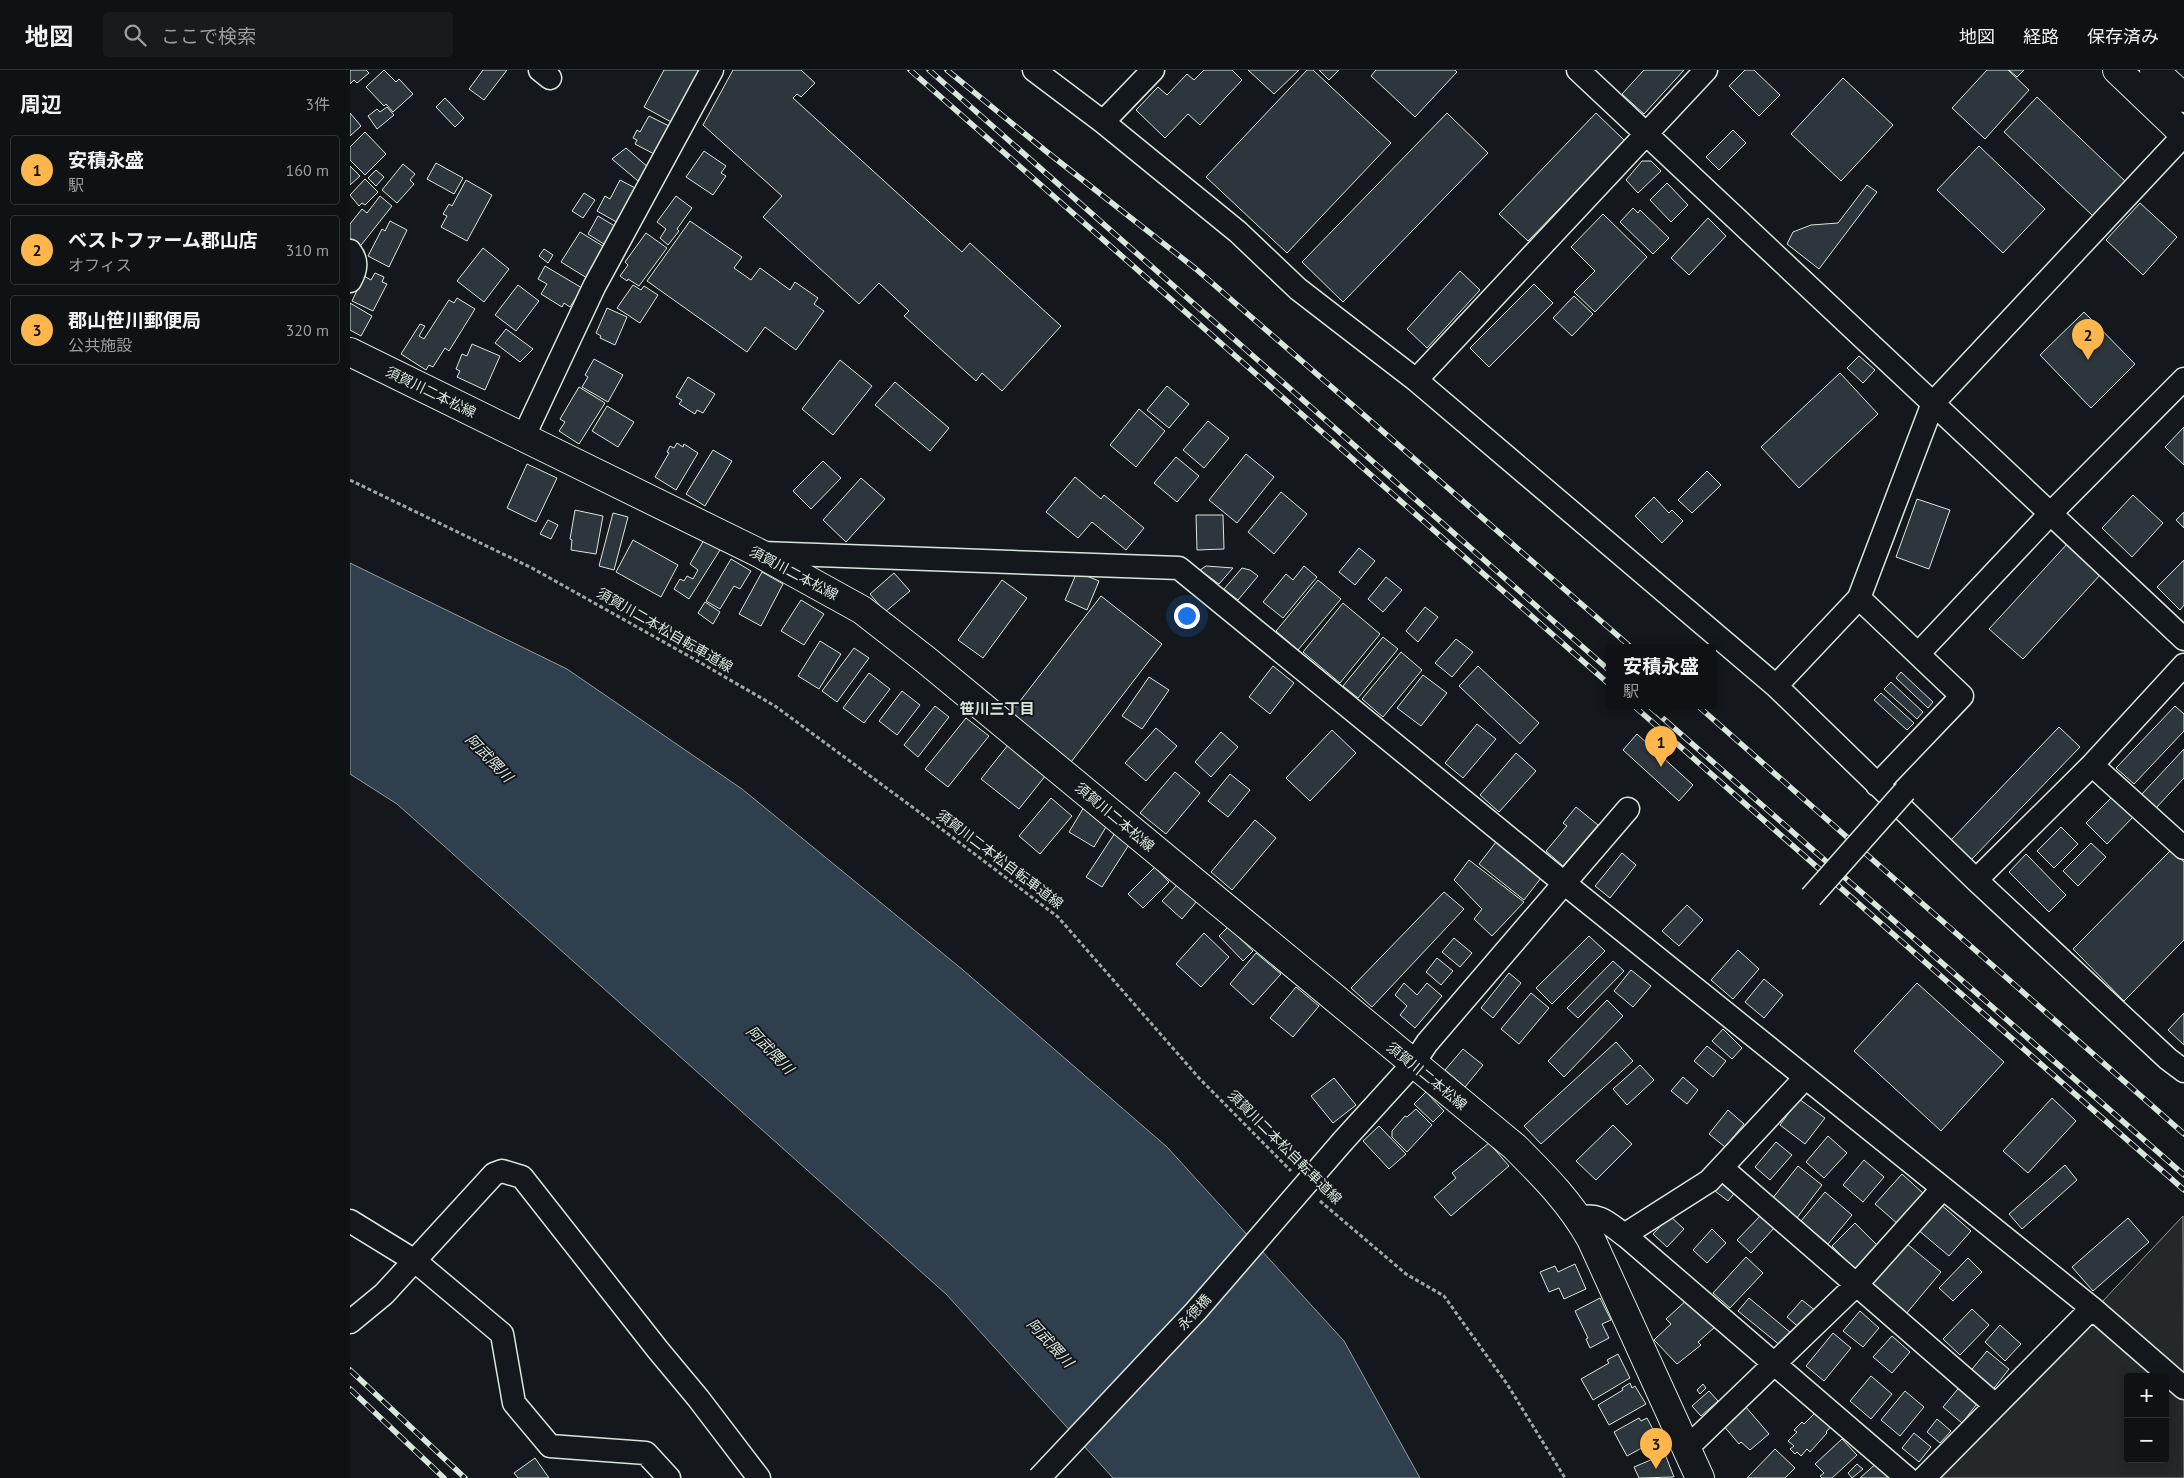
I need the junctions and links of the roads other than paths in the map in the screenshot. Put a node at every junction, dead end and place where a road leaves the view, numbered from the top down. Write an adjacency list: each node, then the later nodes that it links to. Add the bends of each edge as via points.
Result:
1 (712, 70): 18 (street, via 594,287)
2 (1034, 70): 9 (street)
3 (1153, 70): 9 (street)
4 (1578, 70): 11 (street)
5 (1706, 70): 11 (street)
6 (2117, 70): 10 (main road)
7 (2154, 70): 8 (main road)
8 (2184, 98)
9 (1103, 122): 16 (street, via 1238,232 1320,308)
10 (2184, 134): 17 (street)
11 (1646, 135): 16 (street); 17 (street)
12 (350, 251): 13 (street, via 356,264)
13 (350, 281)
14 (350, 352): 18 (main road, 須賀川二本松線)
15 (2184, 379): 19 (street)
16 (1416, 380): 25 (street)
17 (1933, 403): 19 (street); 21 (street)
18 (523, 438): 20 (main road, 須賀川二本松線)
19 (2051, 513): 22 (street); 23 (street)
20 (759, 553): 32 (street, via 1179,568); 34 (main road, 須賀川二本松線, via 862,610)
21 (1859, 598): 23 (street); 25 (street)
22 (2184, 639)
23 (1918, 654): 27 (street, via 1962,696)
24 (2184, 666): 26 (street)
25 (1776, 686): 27 (street)
26 (2092, 765): 30 (street); 31 (street)
27 (1877, 785): 31 (street)
28 (1905, 791): 33 (street, bridge)
29 (1628, 809): 32 (street, 永徳橋)
30 (2184, 848)
31 (1976, 880): 35 (street)
32 (1564, 883): 34 (street, 永徳橋, via 1427,1043); 36 (street)
33 (1811, 897)
34 (1413, 1064): 39 (main road, 須賀川二本松線, via 1515,1147 1561,1194); 52 (street, 永徳橋, bridge, via 1196,1311)
35 (2184, 1071)
36 (1806, 1078): 37 (street); 38 (street)
37 (1722, 1168): 41 (street, via 1709,1181); 43 (street)
38 (1943, 1188): 43 (street); 44 (street)
39 (1579, 1218): 41 (street, via 1600,1218); 49 (main road, 須賀川二本松線)
40 (350, 1221): 42 (street)
41 (1626, 1237): 46 (street)
42 (415, 1261): 45 (street, via 384,1294); 50 (street, via 502,1334 514,1403 550,1446 646,1453); 51 (street, via 494,1174 502,1171 522,1177)
43 (1857, 1284): 46 (street); 48 (street)
44 (2092, 1308): 47 (street); 48 (street)
45 (350, 1322)
46 (1773, 1363): 49 (street); 54 (street)
47 (2184, 1388)
48 (1995, 1405): 55 (street)
49 (1687, 1448): 53 (main road, 須賀川二本松線)
50 (669, 1478)
51 (759, 1478)
52 (1039, 1478)
53 (1700, 1478)
54 (1908, 1478)
55 (1924, 1478)

